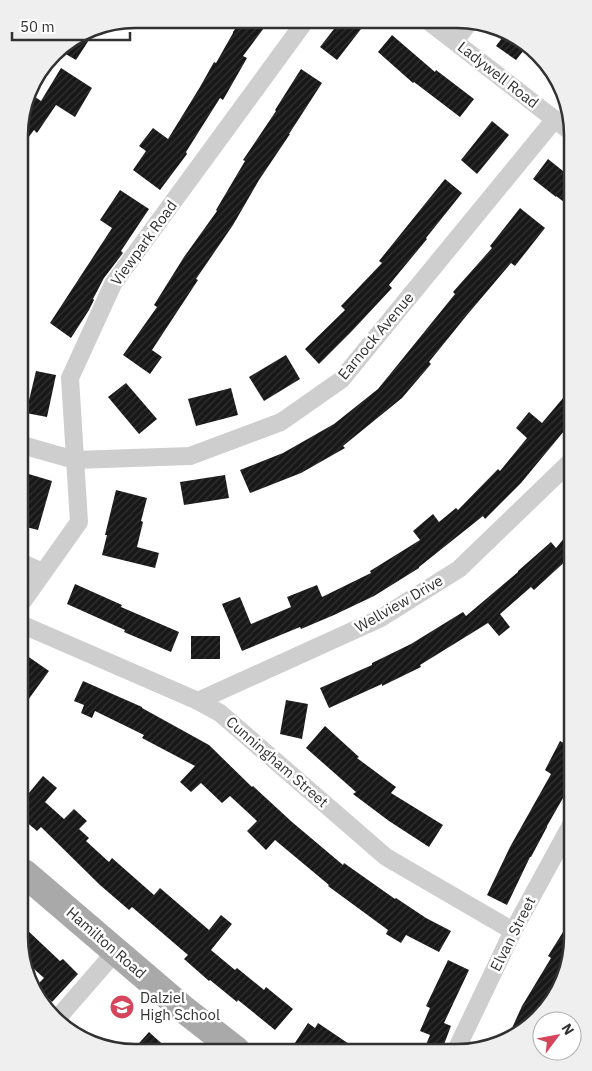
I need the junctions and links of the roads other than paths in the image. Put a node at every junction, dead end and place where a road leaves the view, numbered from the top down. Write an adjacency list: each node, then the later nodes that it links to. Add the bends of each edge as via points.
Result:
1 (300, 28): 7 (street, Viewpark Road, via 113,284 70,378)
2 (437, 28): 4 (street, Ladywell Road)
3 (465, 28): 4 (street)
4 (455, 41): 5 (street, Ladywell Road)
5 (561, 124): 7 (street, Earnock Avenue, via 341,380 281,422 190,456)
6 (28, 447): 7 (street, Earnock Avenue)
7 (75, 460): 10 (street, Viewpark Road, via 79,522)
8 (564, 468): 13 (street, Wellview Drive, via 459,569 381,618)
9 (28, 566): 10 (street)
10 (43, 572): 11 (street, Viewpark Road)
11 (28, 594)
12 (28, 627): 13 (street, Cunningham Street)
13 (198, 701): 16 (street, Cunningham Street, via 220,713 386,857)
14 (564, 838): 16 (street, Elvan Street)
15 (28, 876): 17 (main road, Hamilton Road)
16 (513, 930): 20 (street, Elvan Street)
17 (116, 951): 18 (street); 19 (main road, Hamilton Road)
18 (61, 1014)
19 (228, 1044)
20 (459, 1044)

